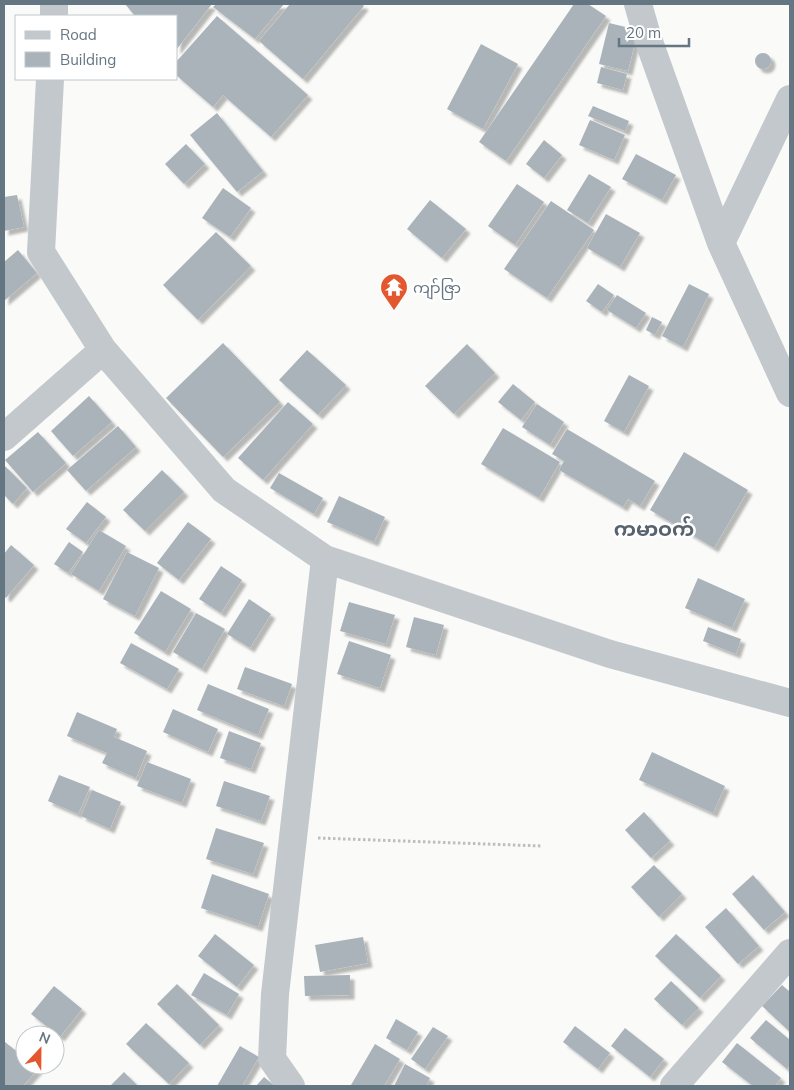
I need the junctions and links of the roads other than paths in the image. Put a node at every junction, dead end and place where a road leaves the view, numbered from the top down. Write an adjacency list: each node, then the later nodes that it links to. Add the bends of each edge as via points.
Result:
1 (638, 4): 4 (street)
2 (50, 80): 5 (street, via 41,252)
3 (790, 99): 4 (street)
4 (720, 243): 6 (street)
5 (103, 350): 7 (street); 8 (street, via 224,490)
6 (790, 393)
7 (4, 436)
8 (325, 560): 9 (street, via 610,654); 11 (street, via 275,994 272,1060)
9 (790, 703)
10 (790, 953): 12 (street)
11 (291, 1086)
12 (674, 1086)

